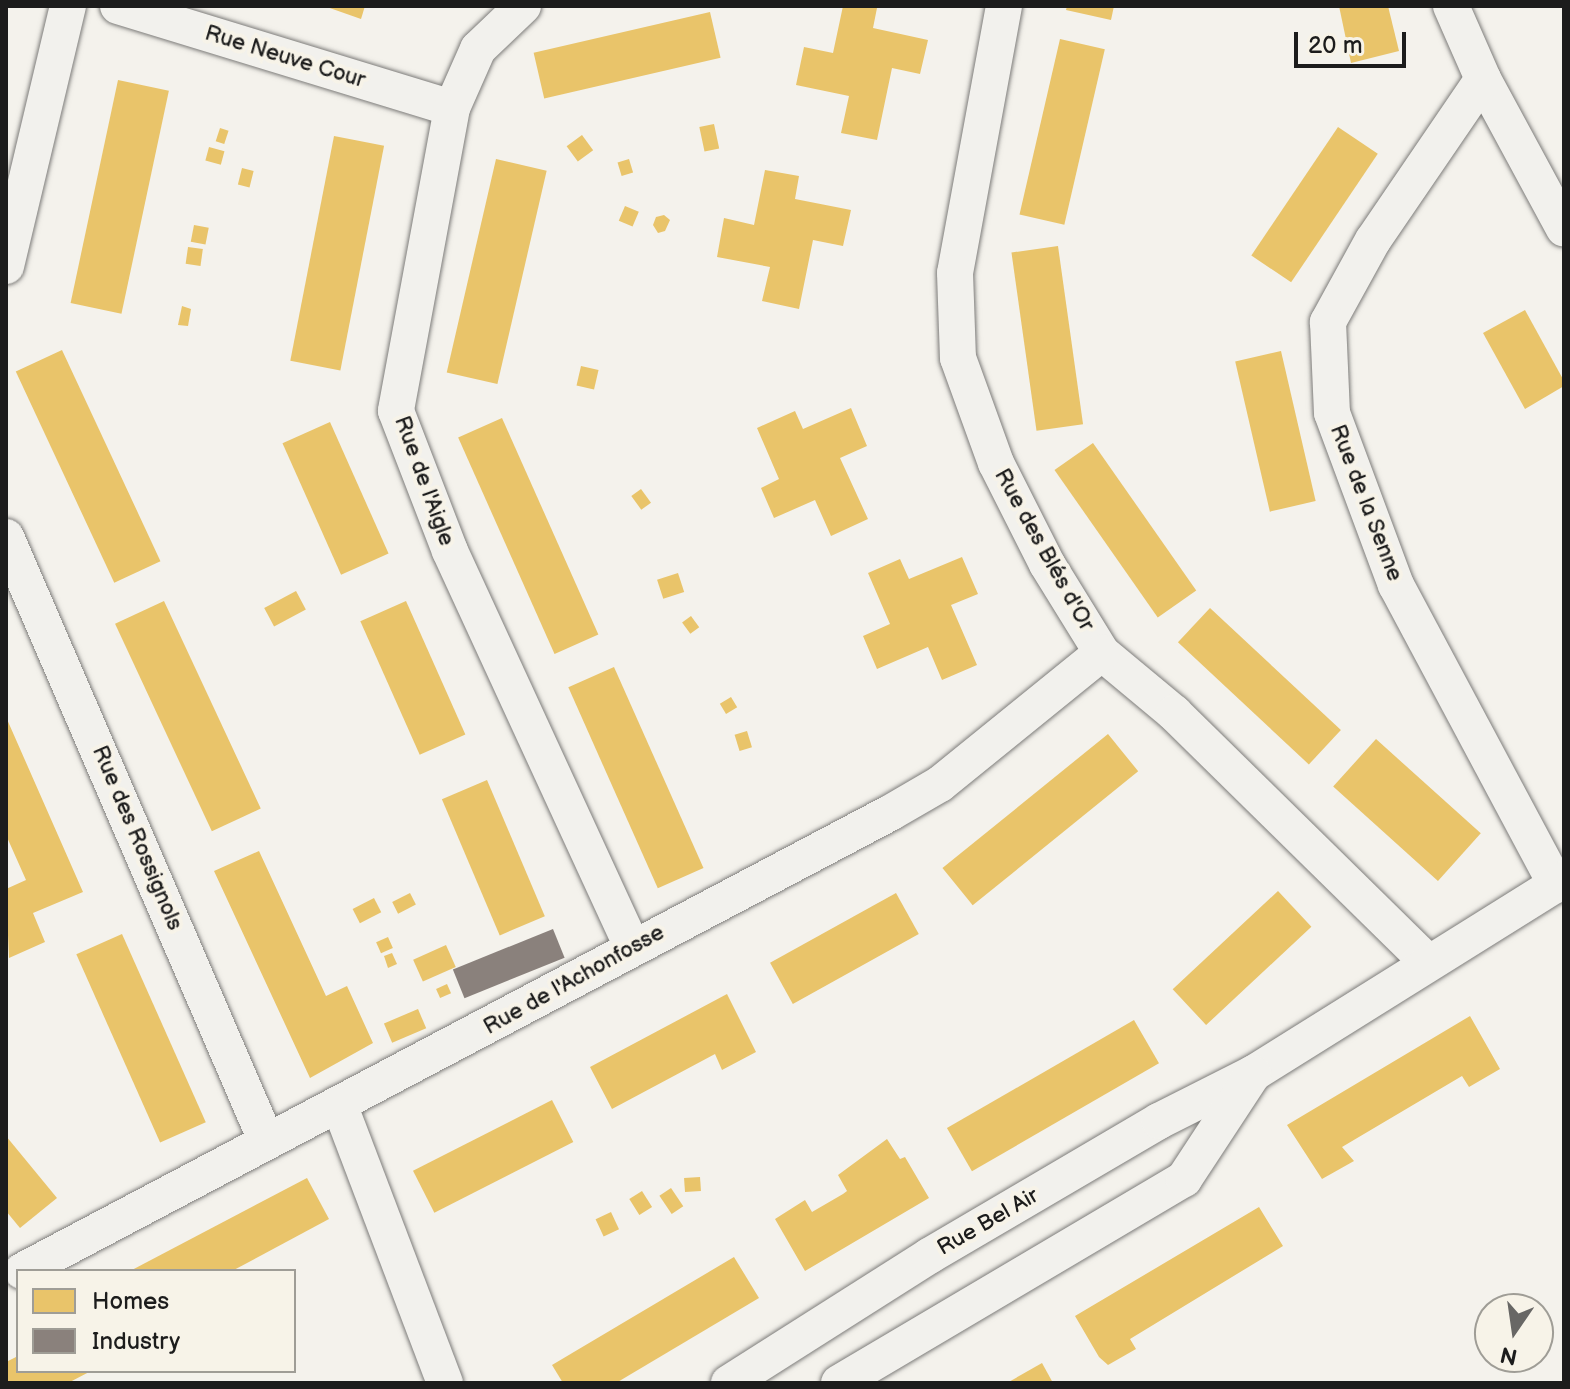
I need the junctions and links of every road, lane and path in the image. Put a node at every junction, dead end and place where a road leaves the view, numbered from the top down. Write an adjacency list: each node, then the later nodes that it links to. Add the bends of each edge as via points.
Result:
1 (68, 6): 9 (street)
2 (118, 6): 7 (street, Rue Neuve Cour)
3 (523, 6): 7 (street, Rue de l'Aigle, via 478,49)
4 (1004, 6): 11 (street, Rue des Blés d'Or, via 955,273 958,358 996,463 1047,564)
5 (1451, 6): 6 (street)
6 (1483, 79): 8 (street); 12 (street, Rue de la Senne, via 1373,240 1328,322 1332,413 1396,585)
7 (452, 108): 13 (street, Rue de l'Aigle, via 396,411 450,551)
8 (1564, 229)
9 (6, 266)
10 (6, 537): 17 (street, Rue des Rossignols)
11 (1102, 653): 13 (street, Rue de l'Achonfosse, via 940,784); 14 (street, Rue des Blés d'Or, via 1174,713)
12 (1560, 882): 14 (street, Rue Bel Air)
13 (632, 946): 16 (street, Rue de l'Achonfosse)
14 (1427, 962): 15 (street, Rue Bel Air)
15 (1254, 1073): 20 (street, Rue Bel Air, via 1159,1121 956,1240); 21 (street, Rue Bel Air, via 1184,1179)
16 (339, 1104): 17 (street, Rue de l'Achonfosse); 19 (street)
17 (266, 1140): 18 (street, Rue de l'Achonfosse)
18 (26, 1269)
19 (445, 1383)
20 (729, 1383)
21 (839, 1383)

